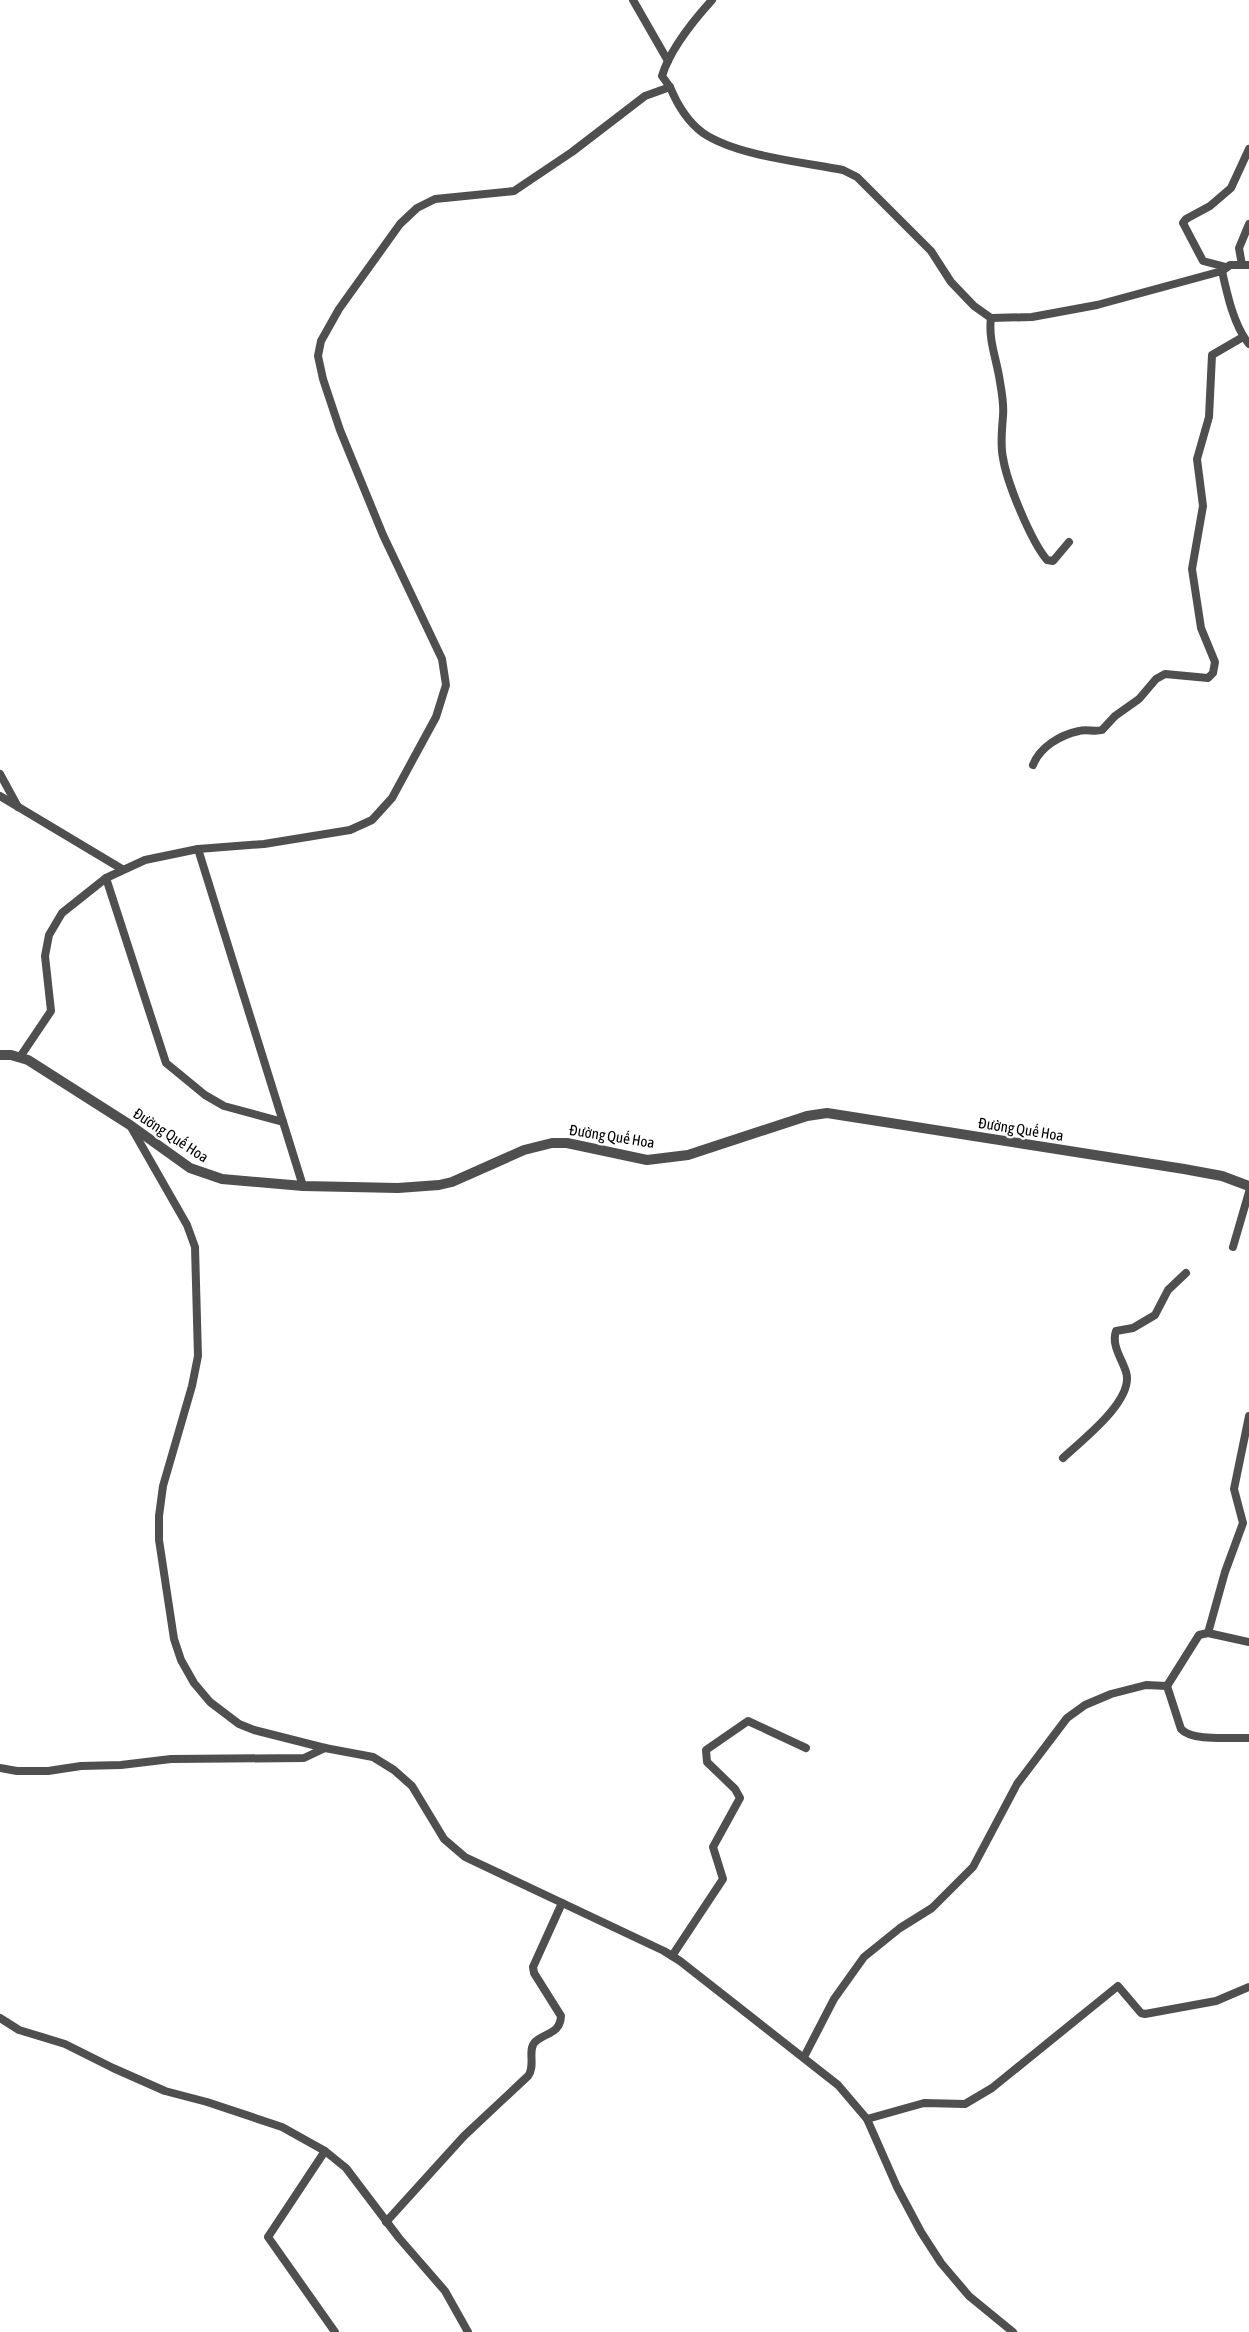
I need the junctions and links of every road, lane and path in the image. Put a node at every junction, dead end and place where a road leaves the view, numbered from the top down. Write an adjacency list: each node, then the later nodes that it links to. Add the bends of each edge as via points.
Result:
1 (633, 0): 3 (street)
2 (712, 0): 3 (street)
3 (668, 61): 4 (street, via 662,76)
4 (670, 87): 9 (street, via 688,119 713,139 748,152 843,170 857,177 931,250 951,282); 17 (street, via 645,96 514,191 446,198 417,208 400,224 328,327 318,356 323,379 383,535 442,659 446,685 443,699 392,798 372,820 350,830 264,844)
5 (1249, 149): 8 (street, via 1232,188 1183,223 1203,261)
6 (1249, 224): 7 (street, via 1239,248)
7 (1246, 265): 8 (street, via 1230,265)
8 (1224, 269): 9 (street, via 1097,305 1032,317); 10 (street, via 1231,310)
9 (991, 318): 12 (street, via 990,336 999,374 1003,415 1003,460 1011,484 1020,509 1047,560 1053,561)
10 (1244, 331): 11 (street); 13 (street, via 1212,355 1209,417 1197,459 1203,506 1192,569 1201,628 1215,662 1213,673 1208,678 1159,676 1139,699 1102,730 1079,730 1052,742 1040,750)
11 (1249, 344)
12 (1069, 542)
13 (1033, 765)
14 (0, 774): 16 (street)
15 (0, 796): 16 (street)
16 (19, 808): 18 (street)
17 (198, 849): 18 (street, via 145,860); 22 (street)
18 (122, 869): 19 (street)
19 (106, 878): 21 (street, via 62,913 49,935 45,956 51,1011); 22 (street, via 166,1062 205,1095 224,1106)
20 (0, 1055): 21 (street, Đường Quế Hoa)
21 (20, 1057): 23 (street, Đường Quế Hoa, via 45,1069)
22 (283, 1122): 24 (street)
23 (130, 1126): 24 (street, Đường Quế Hoa, via 205,1175 222,1180); 35 (street, via 187,1225 195,1246 198,1356 158,1516 174,1639 194,1683 224,1714 254,1730)
24 (303, 1186): 25 (street, Đường Quế Hoa, via 398,1188 439,1185 524,1150 552,1143 567,1143 647,1160 670,1158 827,1112 1184,1169 1222,1176)
25 (1249, 1186)
26 (1249, 1192): 27 (street)
27 (1233, 1247)
28 (1186, 1273): 30 (street, via 1168,1290 1155,1315 1133,1328 1116,1331 1116,1346 1128,1379 1126,1388 1117,1406)
29 (1249, 1416): 31 (street, via 1234,1489 1244,1522 1225,1572)
30 (1063, 1458)
31 (1208, 1633): 32 (street); 33 (street, via 1199,1635)
32 (1249, 1642)
33 (1167, 1686): 34 (street, via 1185,1734); 42 (street, via 1146,1686 1111,1694 1085,1705 1067,1718 1011,1793 973,1867 932,1908 864,1957 834,1998)
34 (1249, 1738)
35 (325, 1748): 37 (street, via 304,1758 171,1759 48,1771 17,1772); 38 (street, via 372,1757 384,1763 412,1786 444,1839 453,1848 465,1857)
36 (806, 1748): 39 (street, via 748,1721 706,1750 707,1762 740,1798 713,1847 723,1879)
37 (0, 1768)
38 (562, 1903): 39 (street); 45 (street, via 533,1967 561,2016 561,2024 535,2042 532,2047 533,2067 528,2076 464,2136)
39 (672, 1956): 42 (street)
40 (1249, 1986): 43 (street, via 1216,2001 1145,2014 1118,1986 971,2102 959,2105 924,2103)
41 (0, 2018): 44 (street, via 19,2030 65,2044 165,2091 282,2127)
42 (804, 2057): 43 (street, via 838,2085)
43 (867, 2119): 48 (street, via 897,2187 941,2263 969,2296)
44 (325, 2151): 45 (street, via 346,2168); 46 (street, via 268,2237)
45 (386, 2222): 47 (street, via 445,2292)
46 (335, 2332)
47 (468, 2332)
48 (1013, 2332)

